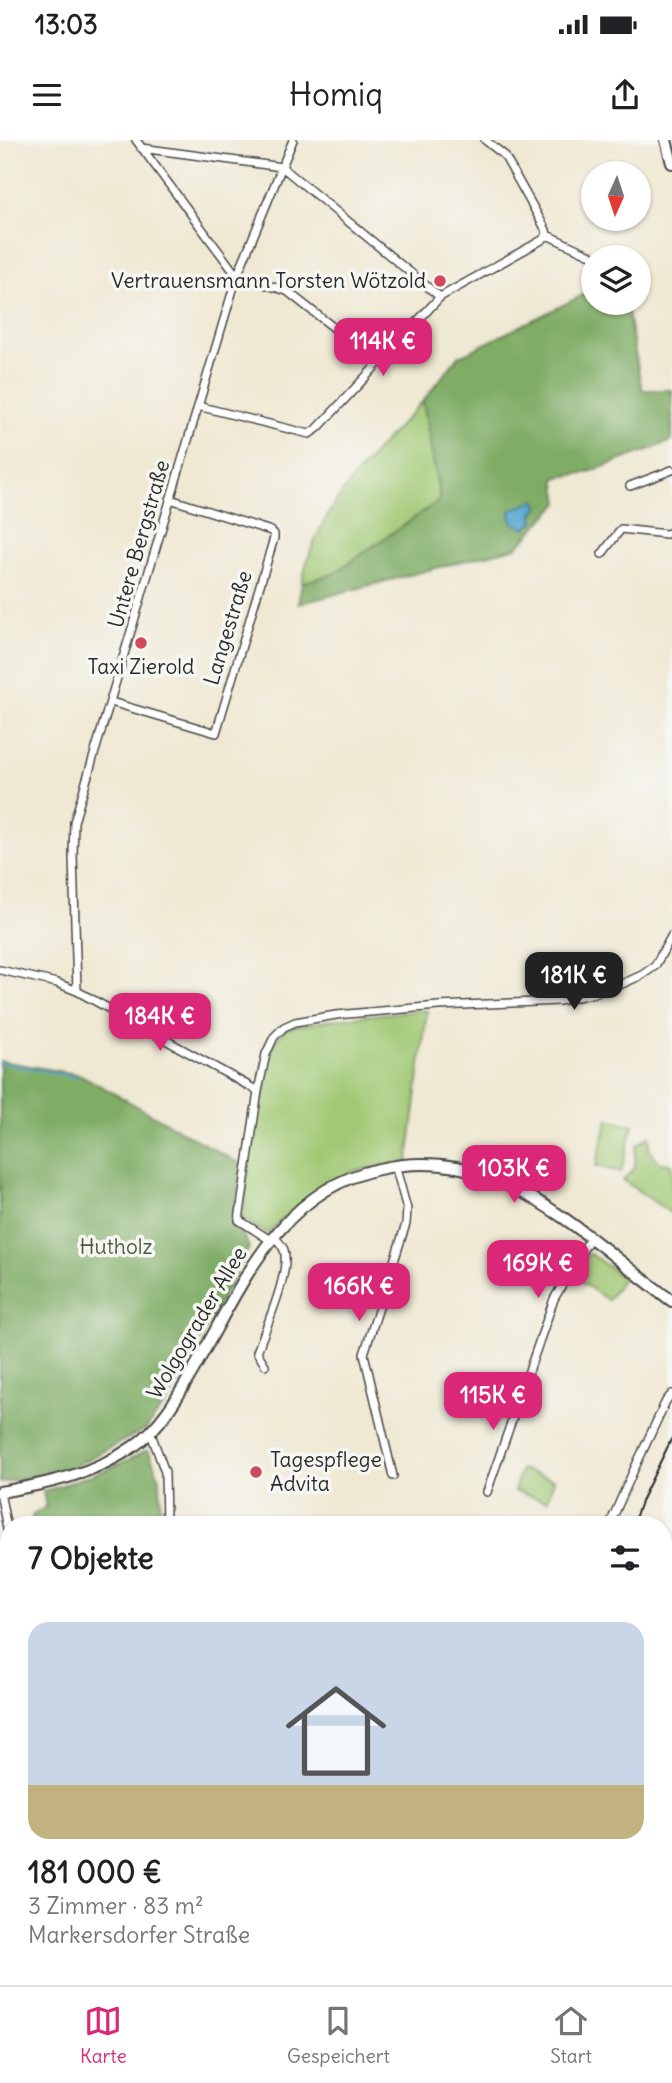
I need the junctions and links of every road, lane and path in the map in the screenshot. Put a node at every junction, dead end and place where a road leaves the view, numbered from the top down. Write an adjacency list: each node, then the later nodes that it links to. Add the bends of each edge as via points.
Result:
1 (136, 140): 5 (street)
2 (293, 140): 7 (street, Untere Bergstraße)
3 (485, 140): 8 (street, via 504,155)
4 (666, 140): 6 (main road)
5 (141, 148): 7 (street); 10 (street)
6 (672, 163)
7 (282, 167): 10 (street, Untere Bergstraße); 11 (street)
8 (547, 235): 9 (street); 11 (street)
9 (581, 251)
10 (237, 276): 12 (street, via 287,291); 13 (street, Untere Bergstraße)
11 (440, 297): 13 (street, via 309,434)
12 (348, 340)
13 (198, 406): 16 (street, Untere Bergstraße)
14 (672, 470): 15 (street)
15 (630, 486)
16 (170, 499): 19 (street, Untere Bergstraße); 19 (street, Langestraße, via 271,531 274,538 216,733)
17 (672, 532): 18 (street, via 621,529)
18 (602, 554)
19 (111, 702): 22 (street, Untere Bergstraße, via 74,822)
20 (672, 935): 23 (street, via 655,965 642,975 595,993 559,1001 438,1006 289,1024 270,1045)
21 (0, 970): 22 (street)
22 (77, 990): 23 (street)
23 (258, 1091): 25 (street, via 239,1220)
24 (395, 1166): 25 (main road, Wolgograder Allee, via 331,1186 299,1209); 26 (main road, Wolgograder Allee, via 441,1164 497,1179); 31 (street, via 407,1209 406,1224 363,1354)
25 (272, 1238): 28 (street, Wolgograder Allee, via 283,1247 285,1262 257,1352); 30 (main road, Wolgograder Allee, via 178,1397)
26 (590, 1238): 27 (main road, Wolgograder Allee); 33 (street, via 554,1299)
27 (672, 1301)
28 (265, 1365)
29 (672, 1394): 36 (street)
30 (150, 1432): 32 (main road, Wolgograder Allee, via 97,1466); 35 (street, via 165,1472)
31 (393, 1476)
32 (0, 1492): 34 (street, Wolgograder Allee)
33 (487, 1492)
34 (5, 1516)
35 (166, 1516)
36 (614, 1516)

